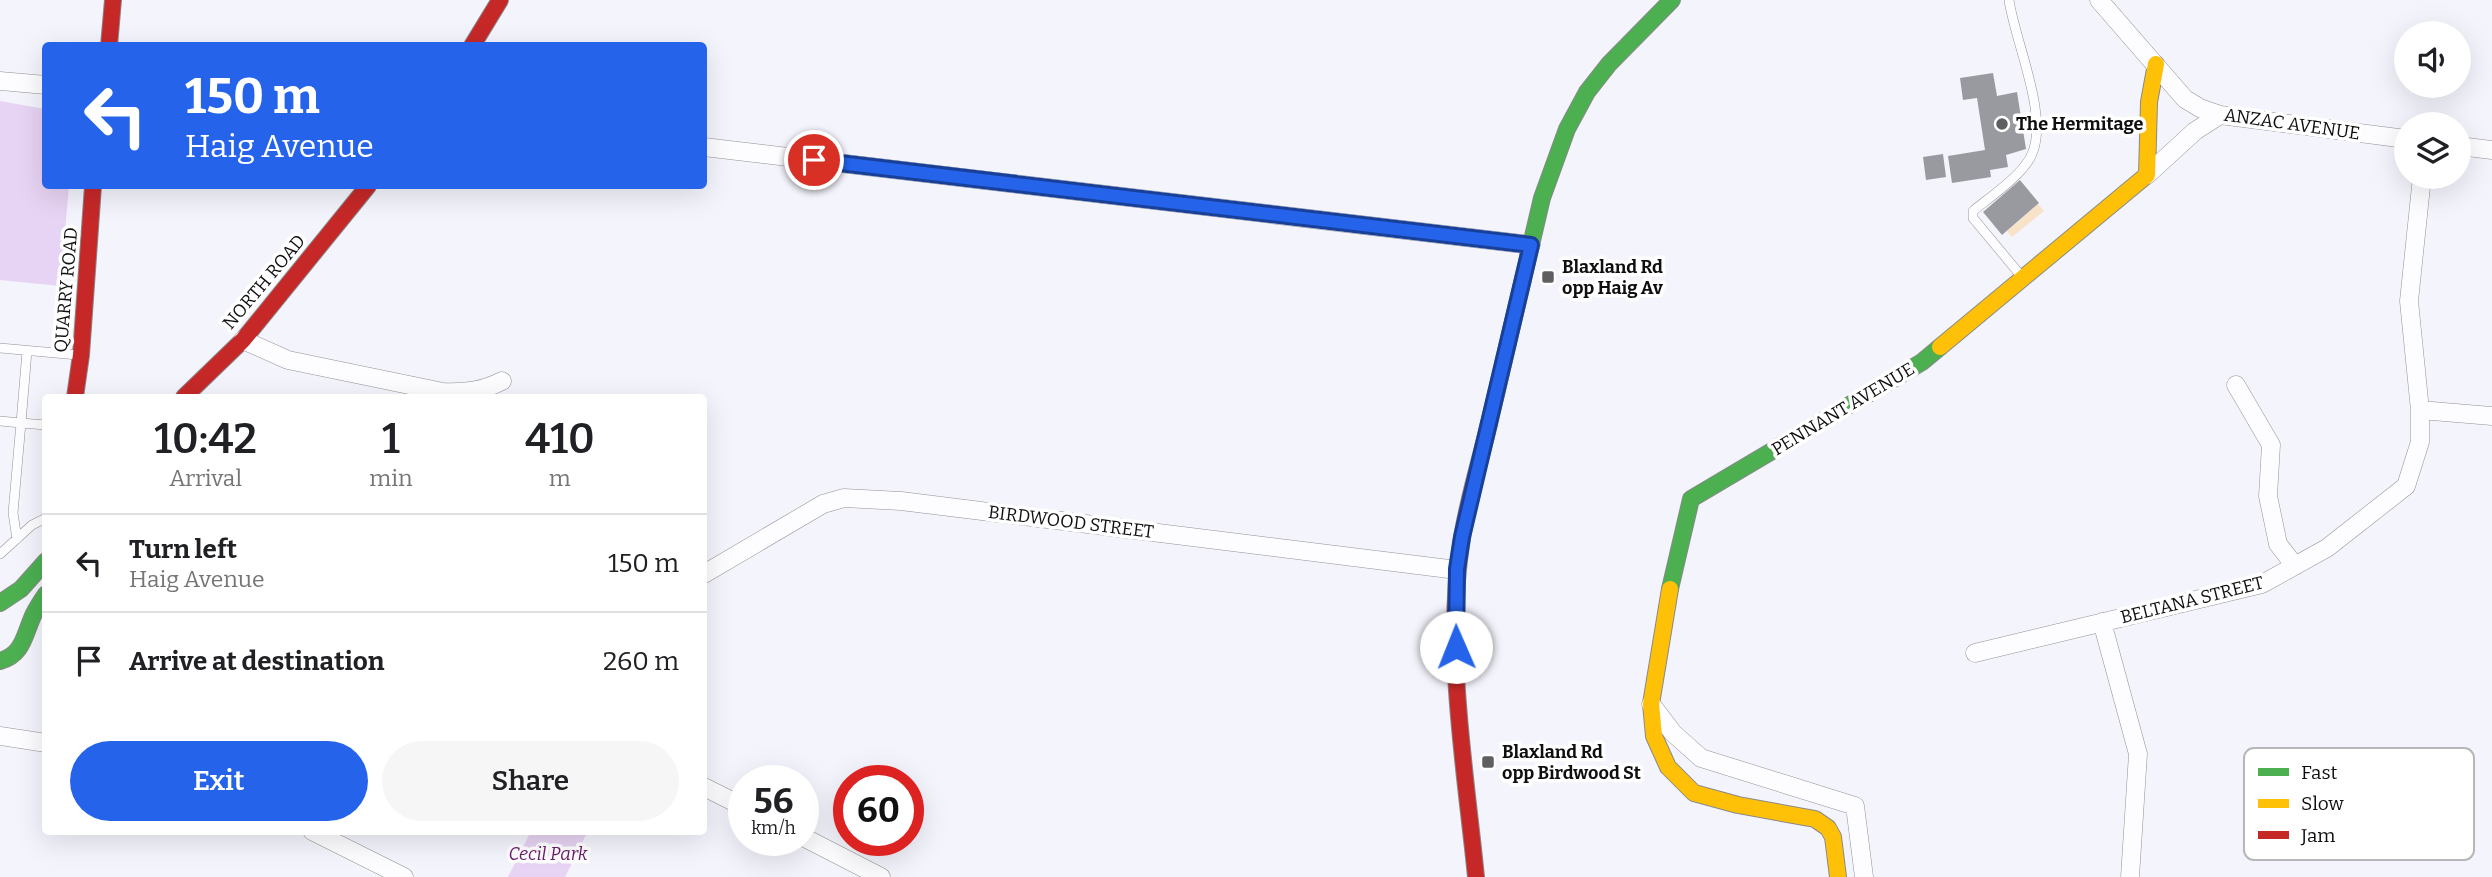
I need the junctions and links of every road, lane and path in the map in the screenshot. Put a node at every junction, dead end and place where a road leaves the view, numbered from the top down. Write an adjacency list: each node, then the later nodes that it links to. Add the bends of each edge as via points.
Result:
1 (113, 0): 6 (street)
2 (500, 0): 7 (street)
3 (2009, 0): 21 (lane, via 2037,131 2032,155 1973,211 1973,218)
4 (2099, 0): 8 (street, ANZAC AVENUE)
5 (1660, 3): 20 (street, via 1577,108 1555,157)
6 (108, 42)
7 (474, 42)
8 (2156, 64): 11 (street, ANZAC AVENUE, via 2185,99); 16 (street, via 2149,102)
9 (0, 81): 10 (street)
10 (42, 86)
11 (2220, 115): 12 (street, ANZAC AVENUE); 16 (street, PENNANT AVENUE, via 2195,131)
12 (2394, 137)
13 (707, 147): 20 (street)
14 (2471, 147): 15 (street)
15 (2492, 150)
16 (2147, 176): 21 (street, PENNANT AVENUE)
17 (93, 189): 25 (street, QUARRY ROAD)
18 (366, 189): 22 (street, NORTH ROAD)
19 (2422, 189): 30 (street, BELTANA STREET, via 2409,301)
20 (1531, 245): 40 (street)
21 (2024, 279): 47 (street, PENNANT AVENUE, via 1922,362 1691,499 1665,612)
22 (243, 340): 26 (street, via 288,360 443,392 486,389); 29 (street, NORTH ROAD)
23 (0, 348): 24 (lane)
24 (27, 351): 25 (lane); 33 (lane)
25 (81, 355): 28 (street, QUARRY ROAD)
26 (502, 381)
27 (2236, 385): 39 (street, via 2271,446 2268,496 2278,544)
28 (75, 394)
29 (187, 394)
30 (2420, 410): 31 (street); 39 (street, BELTANA STREET, via 2420,442 2406,486 2327,548)
31 (2492, 416)
32 (0, 421): 33 (lane)
33 (21, 423): 34 (lane); 36 (lane, via 13,513)
34 (42, 425)
35 (42, 520): 36 (lane)
36 (17, 538): 37 (lane)
37 (0, 554)
38 (42, 565): 43 (street, via 21,589)
39 (2295, 566): 44 (street, BELTANA STREET, via 2262,584)
40 (1457, 569): 41 (street, BIRDWOOD STREET, via 844,498 823,504); 58 (street, via 1457,670)
41 (707, 572)
42 (42, 600): 46 (street, via 22,646)
43 (0, 603)
44 (2102, 622): 45 (street, BELTANA STREET); 61 (street, via 2138,754)
45 (1975, 653)
46 (0, 661)
47 (1651, 704): 59 (street, PENNANT AVENUE, via 1654,736 1668,767 1694,793 1815,819 1833,837); 60 (street, via 1673,733 1701,758 1854,806)
48 (0, 736): 49 (street)
49 (42, 742)
50 (707, 788): 51 (street)
51 (728, 799)
52 (320, 835): 54 (street)
53 (819, 845): 57 (street)
54 (353, 851): 55 (street); 56 (street)
55 (378, 877)
56 (404, 877)
57 (881, 877)
58 (1476, 877)
59 (1838, 877)
60 (1864, 877)
61 (2130, 877)

